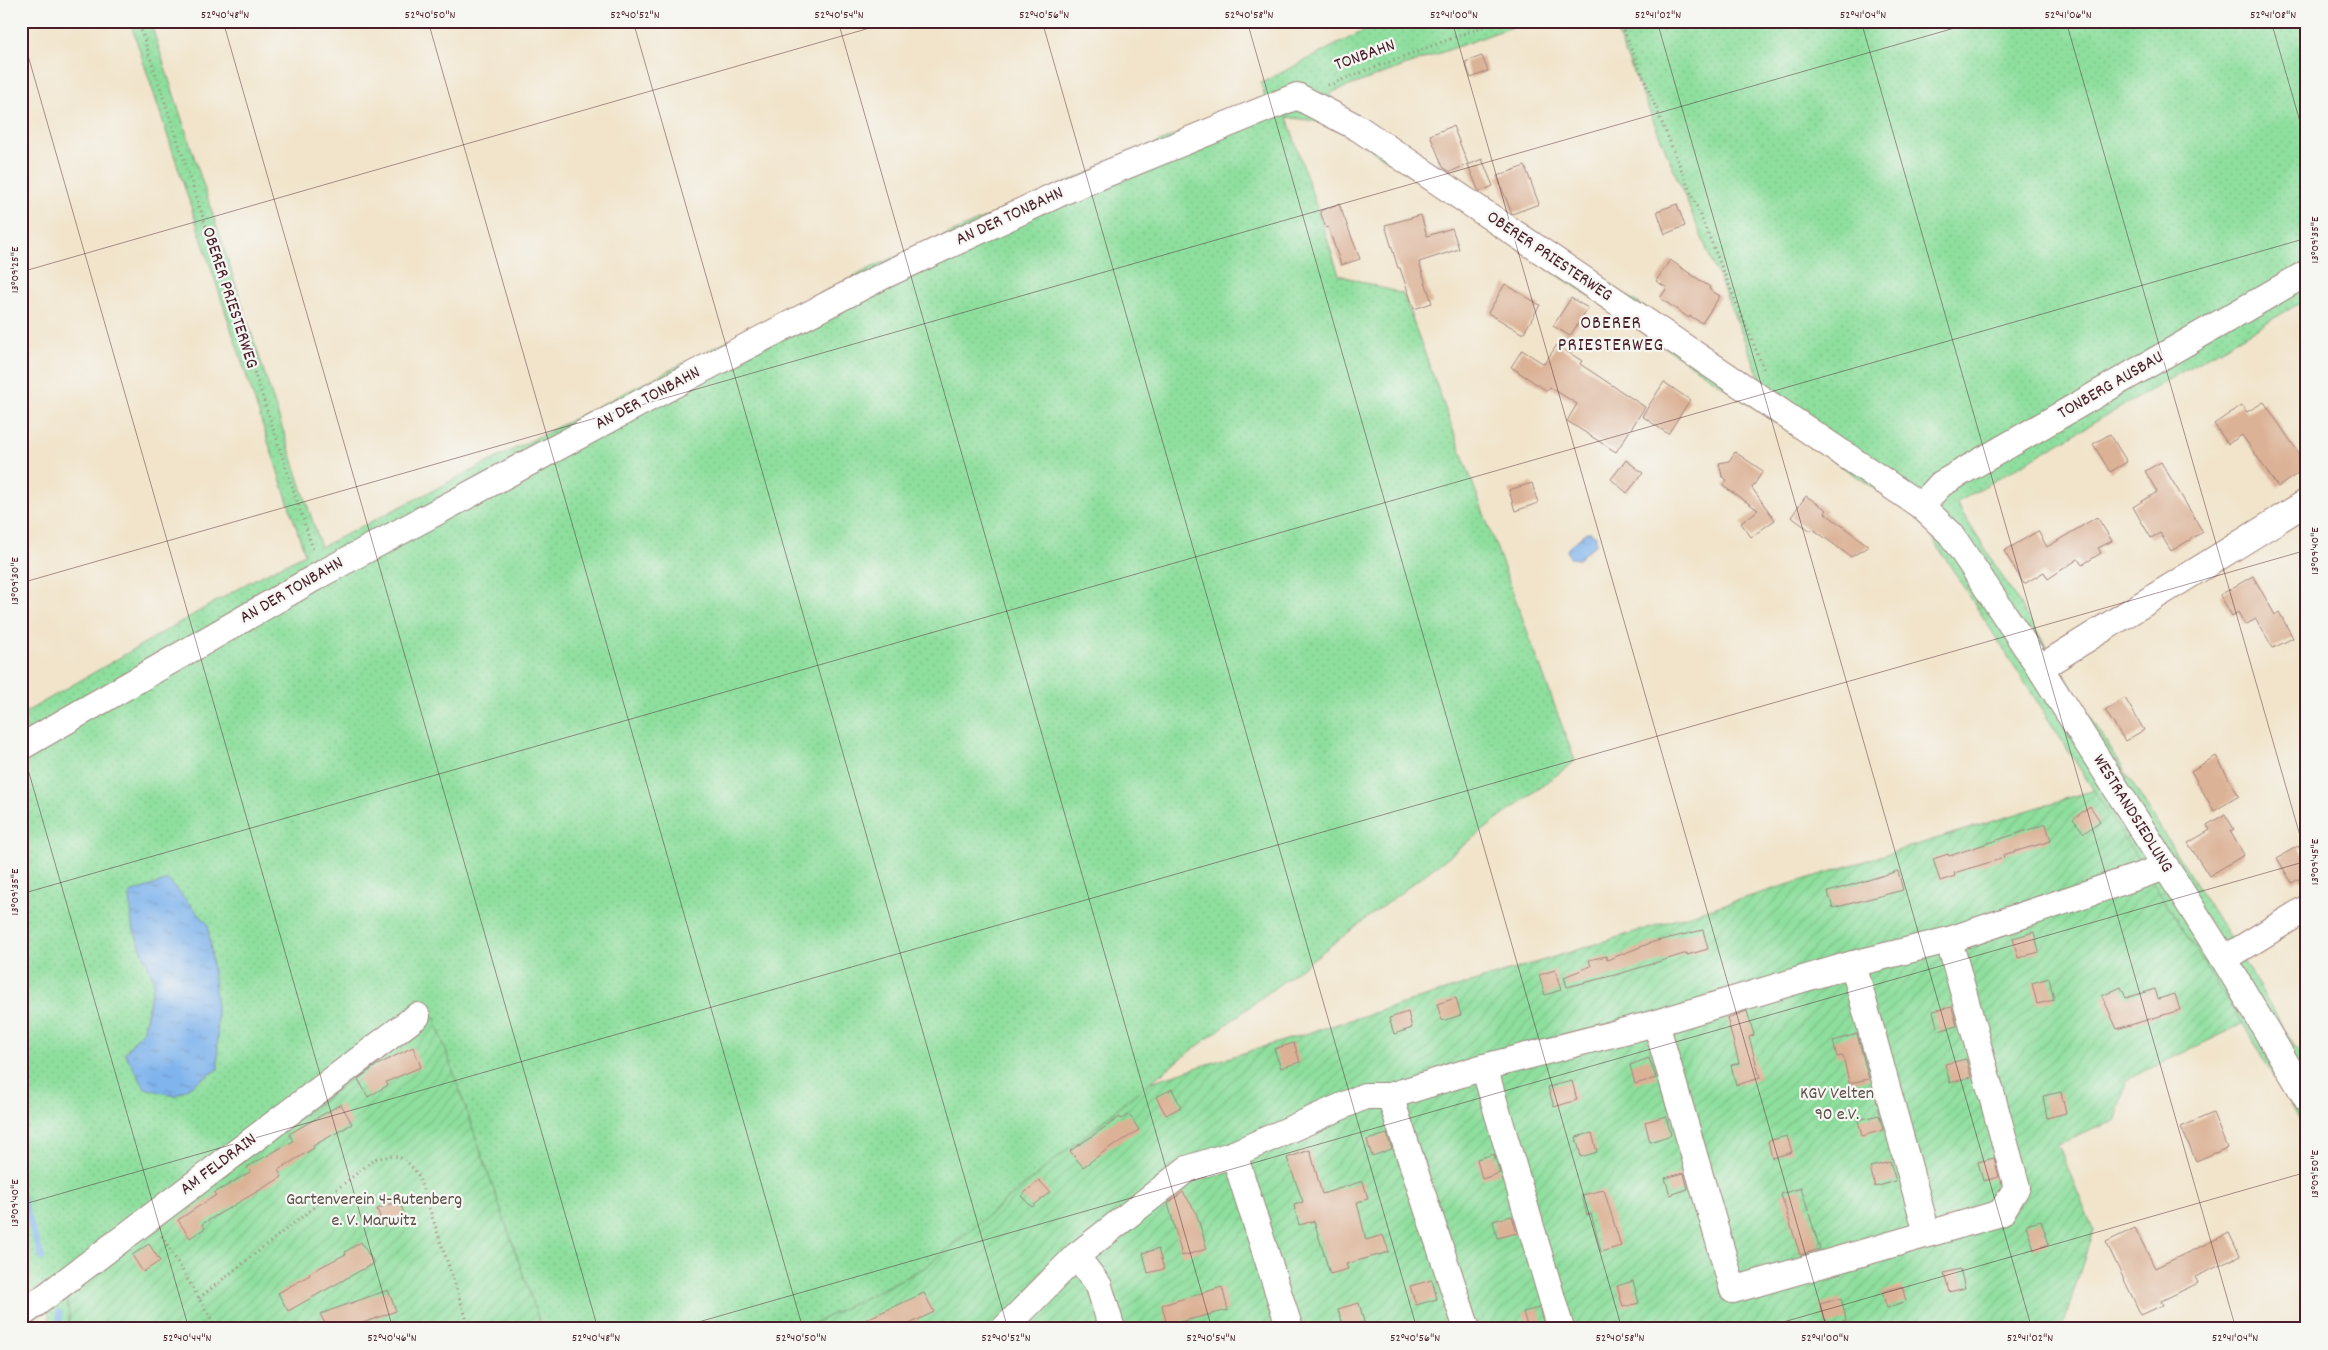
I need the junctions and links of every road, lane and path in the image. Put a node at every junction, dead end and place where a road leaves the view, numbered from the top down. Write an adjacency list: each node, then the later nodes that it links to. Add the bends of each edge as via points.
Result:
1 (138, 21): 9 (path, OBERER PRIESTERWEG, via 310,543)
2 (1498, 21): 4 (path, TONBAHN)
3 (1620, 21): 6 (path)
4 (1297, 96): 8 (street, OBERER PRIESTERWEG, via 1358,128); 9 (street, AN DER TONBAHN, via 1069,189 883,276)
5 (2307, 273): 8 (street, TONBERG AUSBAU, via 1941,484)
6 (1768, 378)
7 (2307, 502): 10 (street)
8 (1921, 506): 10 (street, WESTRANDSIEDLUNG, via 1951,534)
9 (323, 573): 11 (street, AN DER TONBAHN)
10 (2040, 668): 12 (street, WESTRANDSIEDLUNG)
11 (21, 747)
12 (2166, 867): 14 (street); 15 (street, WESTRANDSIEDLUNG)
13 (2307, 908): 15 (street)
14 (1949, 940): 16 (street); 24 (street, via 2017,1187 2001,1213)
15 (2224, 960): 21 (street, WESTRANDSIEDLUNG)
16 (1853, 964): 18 (street); 24 (street)
17 (417, 1016): 23 (street, AM FELDRAIN)
18 (1656, 1023): 19 (street); 24 (street, via 1733,1290)
19 (1484, 1067): 20 (street); 34 (street)
20 (1390, 1096): 22 (street, via 1365,1096); 33 (street)
21 (2307, 1099)
22 (1234, 1154): 25 (street, via 1187,1169); 32 (street)
23 (150, 1216): 26 (path); 27 (street, AM FELDRAIN)
24 (1927, 1233)
25 (1076, 1256): 30 (street); 31 (street, via 1100,1286)
26 (199, 1298): 28 (path); 29 (path, via 375,1159 393,1154 407,1160 418,1175)
27 (21, 1316)
28 (217, 1329)
29 (470, 1329)
30 (1004, 1329)
31 (1112, 1329)
32 (1290, 1329)
33 (1467, 1329)
34 (1561, 1329)

